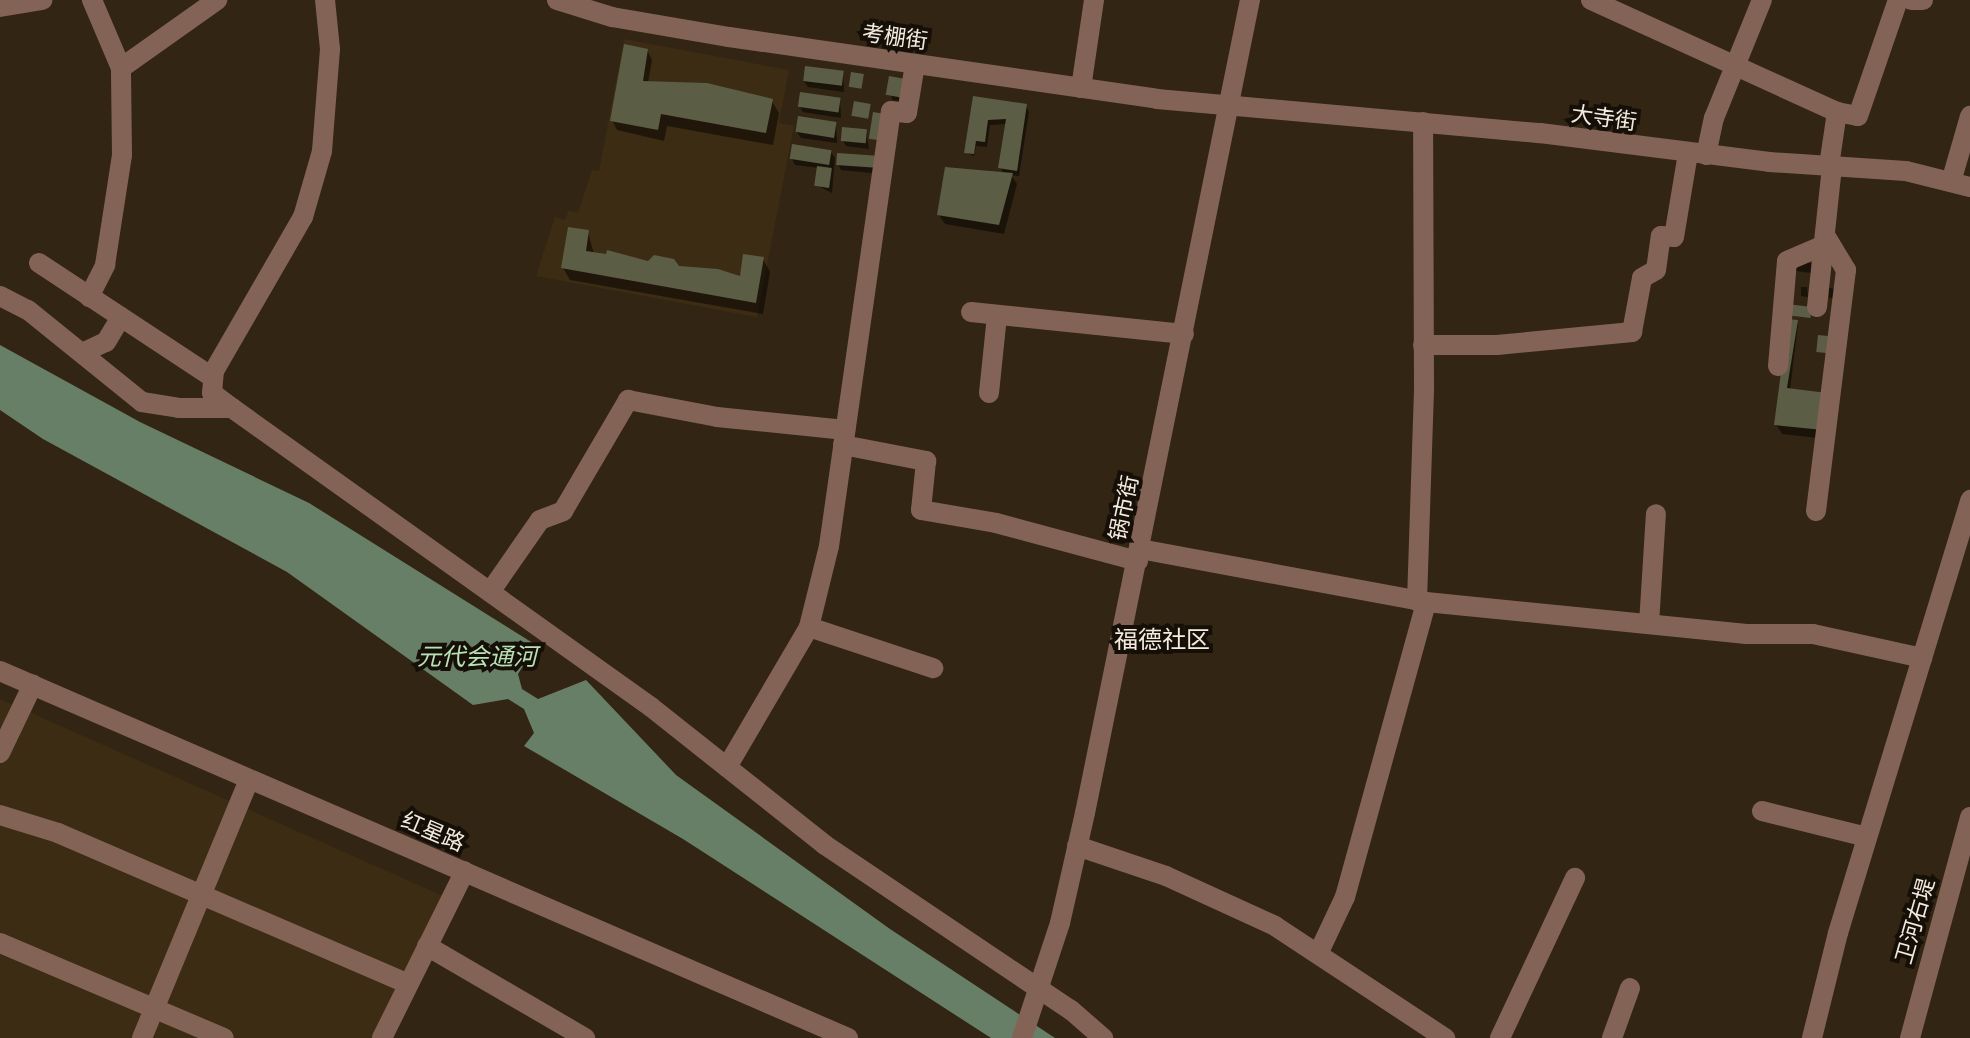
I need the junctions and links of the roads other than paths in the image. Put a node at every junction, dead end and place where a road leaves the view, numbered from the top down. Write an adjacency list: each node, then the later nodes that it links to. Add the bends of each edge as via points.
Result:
1 (42, 0): 13 (street)
2 (92, 0): 16 (street)
3 (217, 0): 16 (street)
4 (325, 0): 37 (street, via 329,104 314,184 270,282)
5 (557, 0): 14 (street, 考棚街, via 612,17)
6 (1094, 0): 17 (street)
7 (1250, 0): 18 (street, 锅市街)
8 (1591, 0): 15 (street)
9 (1762, 0): 15 (street)
10 (1898, 0): 19 (street, via 1858,116)
11 (1911, 0): 12 (street)
12 (1923, 0)
13 (0, 7)
14 (915, 64): 17 (street, 考棚街); 40 (street, via 907,113 891,111)
15 (1735, 66): 19 (street); 22 (street)
16 (121, 68): 28 (street, via 122,155 110,245)
17 (1081, 88): 18 (street, 考棚街)
18 (1230, 105): 21 (street, 大寺街); 33 (street, 锅市街)
19 (1837, 112): 23 (street)
20 (1970, 116): 24 (street)
21 (1423, 122): 22 (street, 大寺街); 34 (street)
22 (1697, 154): 23 (street, 大寺街); 34 (street, via 1674,237 1661,236 1656,270 1642,278 1632,332 1497,345)
23 (1831, 166): 24 (street, 大寺街, via 1906,171); 25 (street)
24 (1960, 184)
25 (1824, 240): 29 (street); 36 (street, via 1787,261); 42 (street, via 1846,270)
26 (39, 263): 28 (street)
27 (0, 296): 35 (street, via 28,310)
28 (89, 297): 32 (street)
29 (1817, 307)
30 (971, 312): 31 (street)
31 (997, 315): 33 (street); 38 (street)
32 (121, 317): 35 (street, via 106,342); 37 (street)
33 (1184, 334): 44 (street, 锅市街)
34 (1423, 345): 46 (street)
35 (82, 353): 39 (street, via 142,402)
36 (1778, 366)
37 (212, 377): 39 (street, via 212,393)
38 (989, 393)
39 (232, 408): 45 (street)
40 (844, 437): 44 (street, via 926,461 921,510); 45 (street, via 628,400 563,511 540,520); 48 (street, via 829,546)
41 (1970, 500): 49 (street)
42 (1816, 511)
43 (1656, 514): 47 (street)
44 (1139, 555): 46 (street); 60 (street, 锅市街)
45 (490, 592): 54 (street)
46 (1422, 602): 47 (street); 66 (street, via 1345,897)
47 (1649, 624): 49 (street, via 1813,634)
48 (809, 627): 50 (street); 54 (street)
49 (1922, 658): 59 (street)
50 (933, 668)
51 (0, 671): 52 (street, 红星路)
52 (33, 684): 53 (street); 55 (street, 红星路)
53 (0, 753)
54 (727, 767): 68 (street, via 825,845)
55 (249, 780): 61 (street, 红星路); 63 (street)
56 (1762, 811): 59 (street)
57 (0, 815): 63 (street, via 58,833)
58 (1970, 817): 82 (street, 卫河右堤)
59 (1867, 837): 81 (street)
60 (1077, 846): 66 (street, via 1166,876 1275,926); 68 (street, 锅市街)
61 (465, 871): 65 (street); 76 (street, 红星路)
62 (1575, 878): 79 (street)
63 (201, 895): 67 (street); 70 (street)
64 (0, 943): 70 (street)
65 (427, 946): 67 (street); 75 (street)
66 (1318, 954): 78 (street)
67 (408, 984): 74 (street)
68 (1039, 988): 71 (street, 锅市街); 77 (street)
69 (1630, 988): 80 (street)
70 (154, 1008): 72 (street); 73 (street)
71 (1025, 1029)
72 (142, 1038)
73 (224, 1038)
74 (382, 1038)
75 (585, 1038)
76 (848, 1038)
77 (1103, 1038)
78 (1445, 1038)
79 (1500, 1038)
80 (1612, 1038)
81 (1812, 1038)
82 (1910, 1038)

